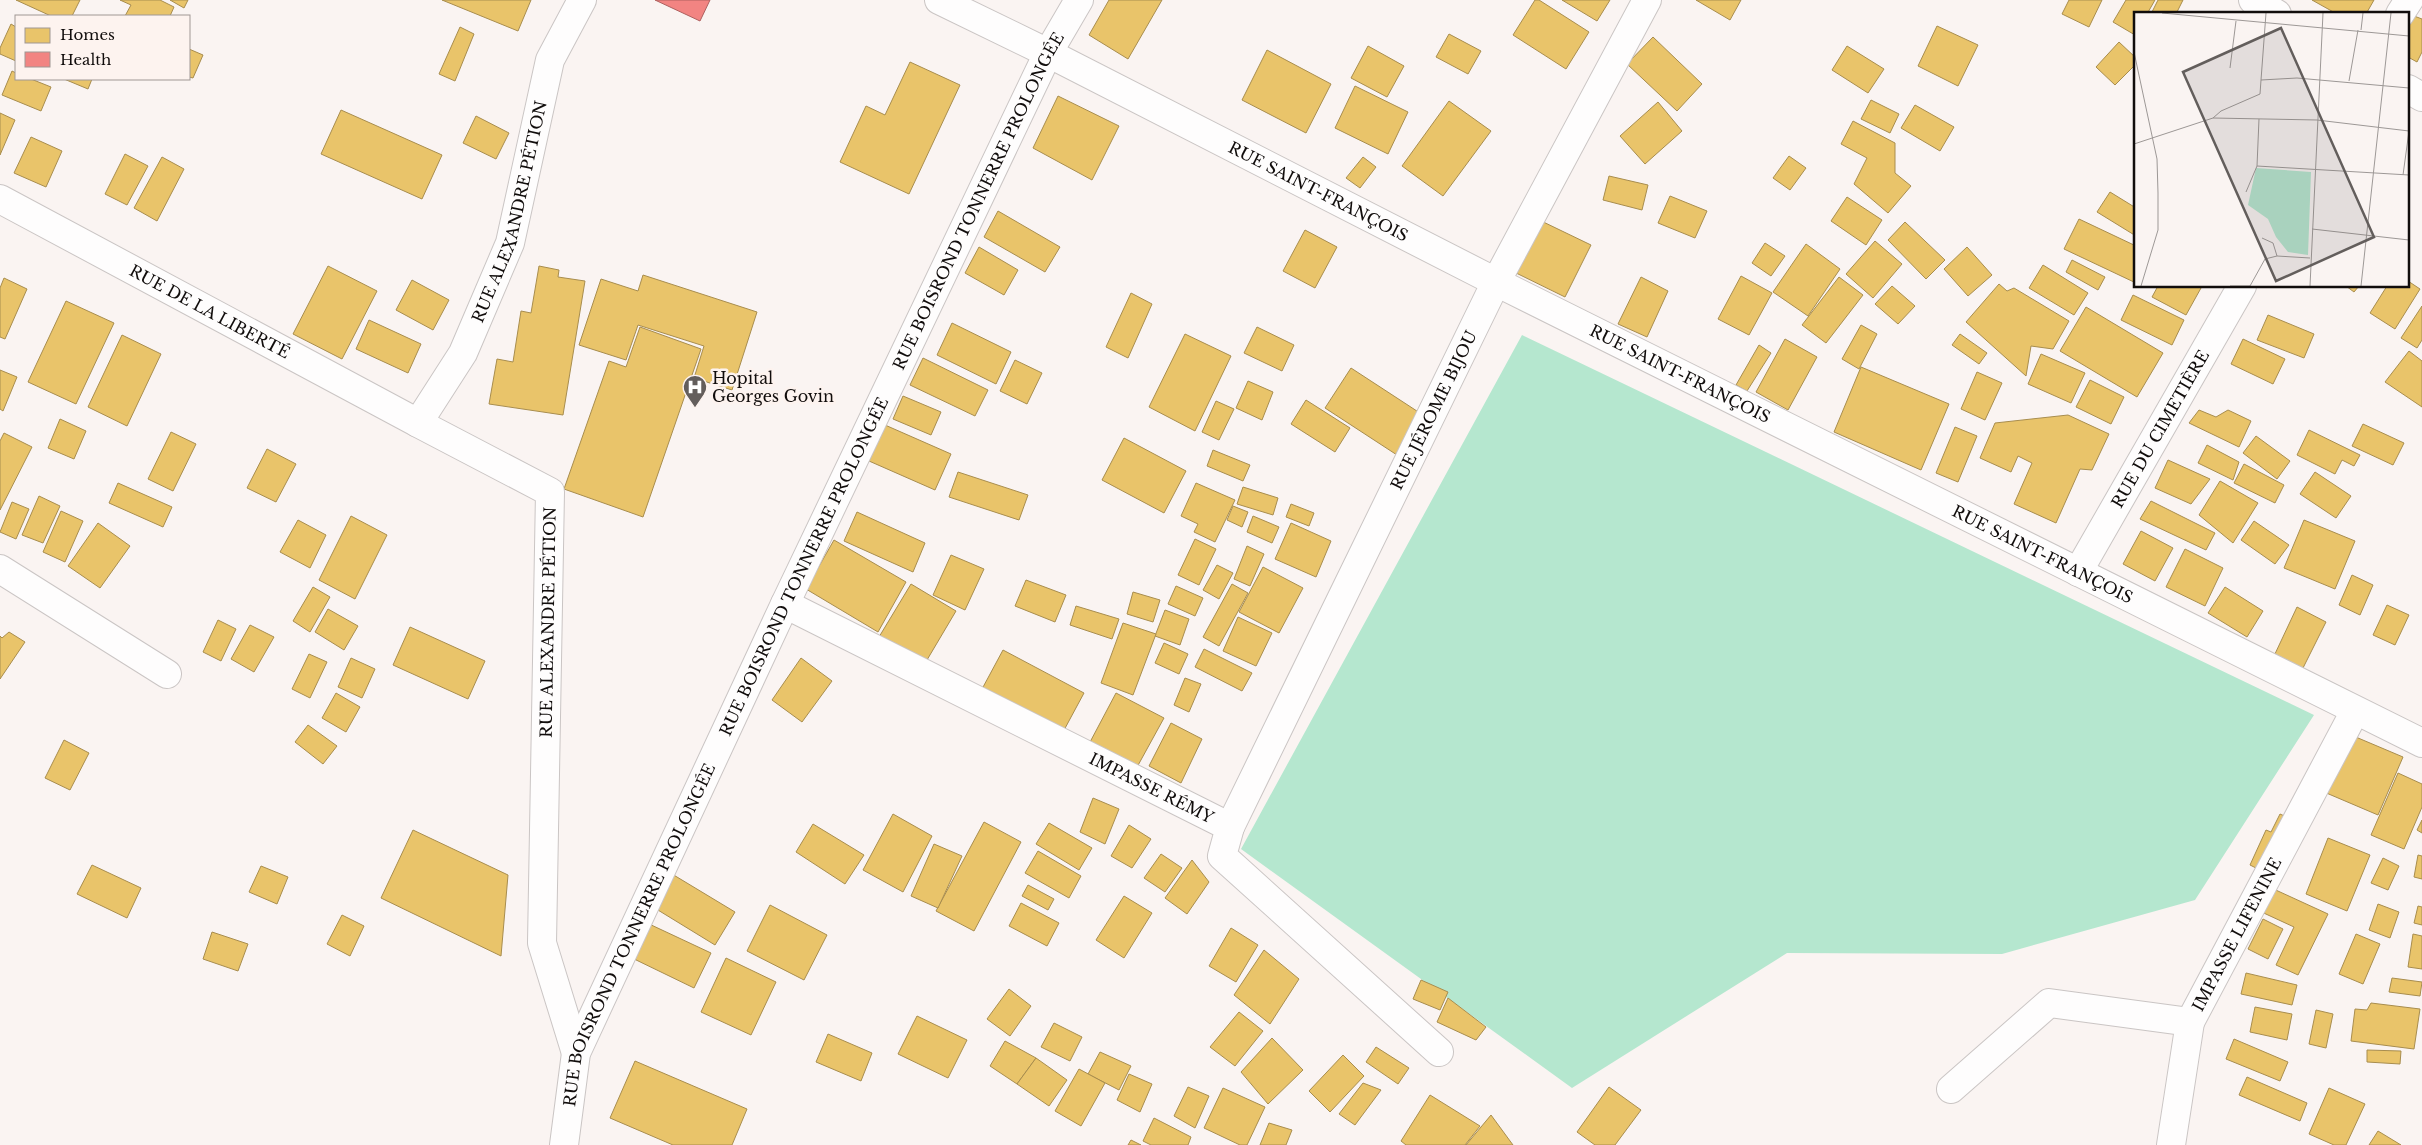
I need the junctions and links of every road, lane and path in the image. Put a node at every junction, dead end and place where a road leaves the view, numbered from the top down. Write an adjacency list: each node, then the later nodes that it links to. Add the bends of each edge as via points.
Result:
1 (582, 0): 15 (street, RUE ALEXANDRE PÉTION, via 550,60 510,242 463,353)
2 (939, 0): 9 (street, RUE SAINT-FRANÇOIS)
3 (1079, 0): 9 (street, RUE BOISROND TONNERRE PROLONGÉE)
4 (1647, 0): 13 (street, RUE JÉROME BIJOU)
5 (2253, 0): 7 (street)
6 (2409, 0): 8 (street)
7 (2274, 12)
8 (2401, 12)
9 (1048, 53): 13 (street, RUE SAINT-FRANÇOIS); 18 (street, RUE BOISROND TONNERRE PROLONGÉE)
10 (2410, 90): 11 (street)
11 (2422, 97)
12 (0, 199): 15 (street, RUE DE LA LIBERTÉ)
13 (1496, 282): 17 (street, RUE SAINT-FRANÇOIS); 22 (street, RUE JÉROME BIJOU)
14 (2241, 288): 17 (street, RUE DU CIMETIÈRE)
15 (418, 423): 25 (street, RUE ALEXANDRE PÉTION, via 550,492 542,943)
16 (0, 570): 19 (street)
17 (2078, 572): 20 (street, RUE SAINT-FRANÇOIS)
18 (784, 604): 22 (street, IMPASSE RÉMY); 25 (street, RUE BOISROND TONNERRE PROLONGÉE)
19 (167, 674)
20 (2355, 711): 21 (street, RUE SAINT-FRANÇOIS); 23 (street, IMPASSE LIFENINE)
21 (2422, 743)
22 (1230, 827): 24 (street, IMPASSE RÉMY, via 1222,856)
23 (2190, 1022): 26 (street, IMPASSE LIFENINE, via 2049,1003); 28 (street)
24 (1439, 1052)
25 (576, 1053): 27 (street, RUE BOISROND TONNERRE PROLONGÉE)
26 (1951, 1089)
27 (564, 1145)
28 (2171, 1145)

